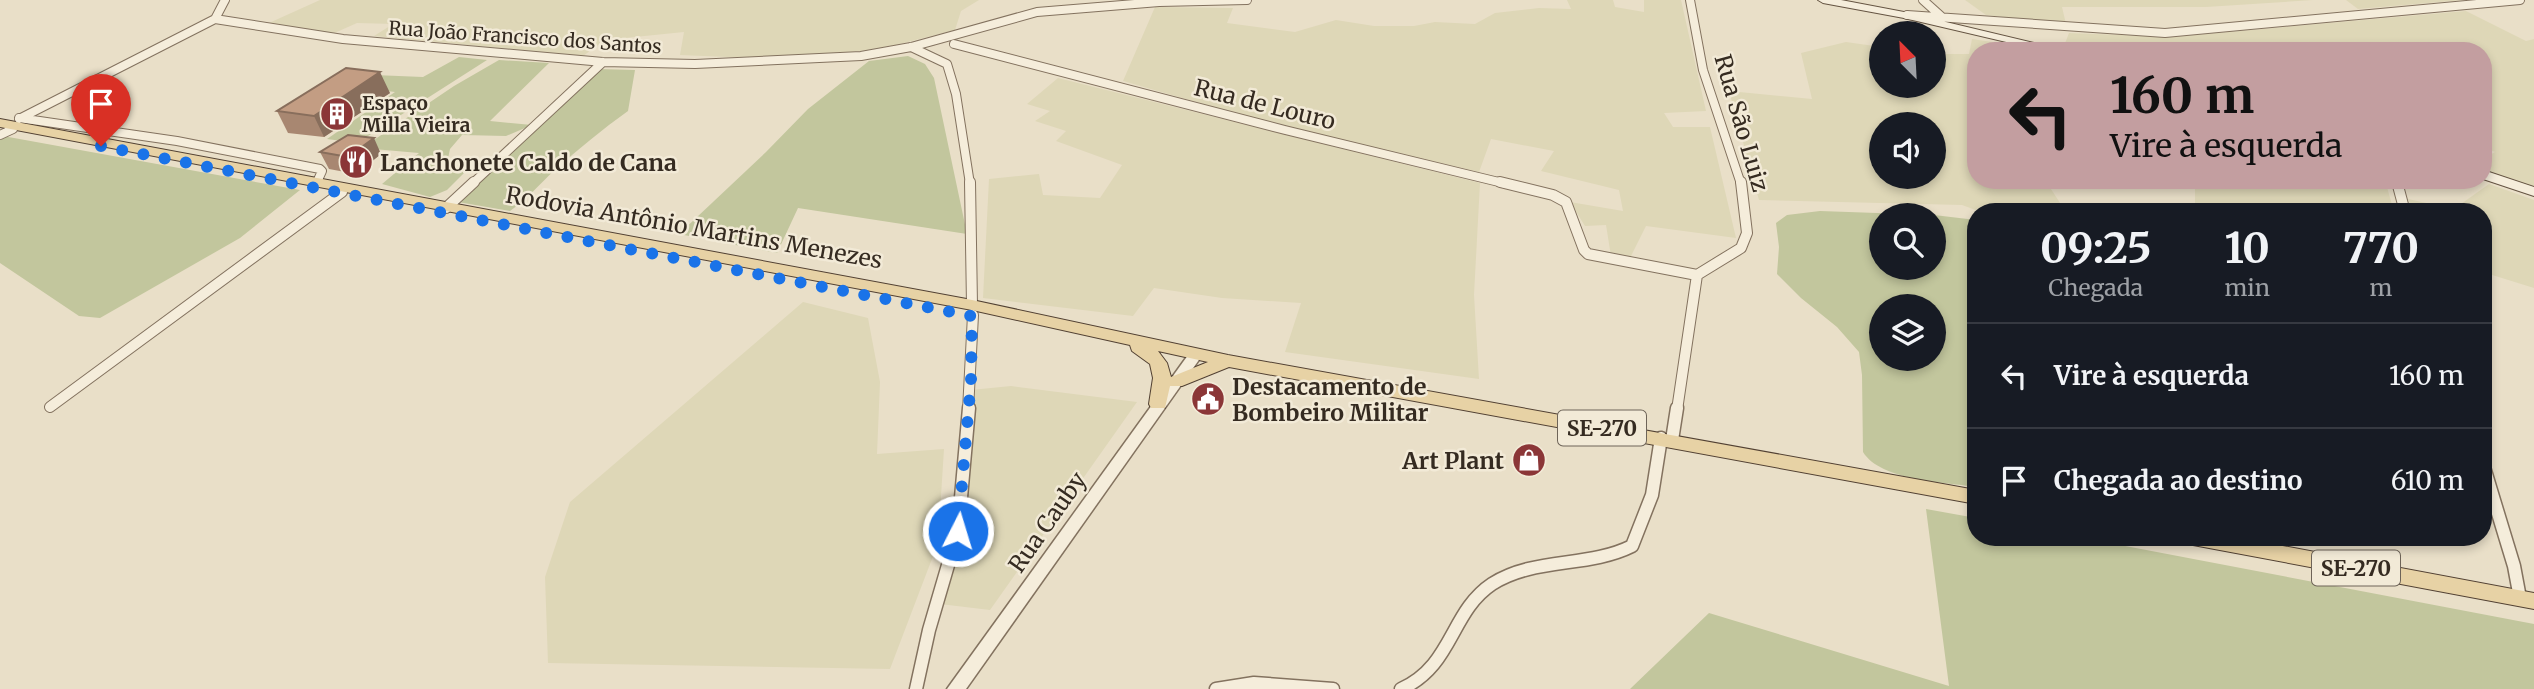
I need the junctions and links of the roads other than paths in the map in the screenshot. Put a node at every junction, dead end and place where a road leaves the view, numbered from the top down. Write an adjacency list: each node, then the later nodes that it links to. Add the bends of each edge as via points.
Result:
1 (225, 0): 11 (street)
2 (1042, 0): 8 (street)
3 (1247, 0): 8 (street, Rua João Francisco dos Santos)
4 (1690, 0): 23 (street, Rua São Luiz, via 1703,70 1740,177 1747,233 1741,248)
5 (1824, 0): 9 (main road)
6 (1923, 0): 10 (street)
7 (2519, 0): 10 (street, via 2173,33)
8 (1037, 12): 12 (street, Rua João Francisco dos Santos)
9 (1904, 15): 10 (street); 13 (main road)
10 (1943, 18)
11 (215, 19): 16 (street, Rua João Francisco dos Santos, via 343,39); 18 (street)
12 (964, 33): 14 (street); 15 (street, Rua João Francisco dos Santos)
13 (2022, 42)
14 (954, 44): 17 (street); 23 (street, Rua de Louro, via 1553,195 1566,202 1584,250 1594,256)
15 (911, 47): 16 (street, Rua João Francisco dos Santos, via 821,60); 17 (street)
16 (603, 62): 22 (street)
17 (947, 64): 24 (street, via 970,172)
18 (6, 126): 20 (main road, Rodovia Antônio Martins Menezes / SE-270); 22 (main road, Rodovia Antônio Martins Menezes / SE-270)
19 (2492, 177): 21 (main road)
20 (342, 192): 24 (main road, Rodovia Antônio Martins Menezes / SE-270); 31 (street)
21 (2534, 192)
22 (446, 208): 24 (main road, Rodovia Antônio Martins Menezes / SE-270)
23 (1697, 275): 32 (street)
24 (972, 310): 25 (main road, Rodovia Antônio Martins Menezes / SE-270); 26 (main road, Rodovia Antônio Martins Menezes / SE-270); 37 (street, via 958,531)
25 (1137, 346): 26 (main road, Rodovia Antônio Martins Menezes / SE-270); 30 (main road, via 1155,358 1163,372)
26 (1172, 349): 27 (main road, Rodovia Antônio Martins Menezes / SE-270)
27 (1196, 354): 28 (main road, Rodovia Antônio Martins Menezes / SE-270); 29 (street, Rua Cauby)
28 (1228, 361): 29 (main road); 32 (main road, Rodovia Antônio Martins Menezes / SE-270)
29 (1177, 382): 30 (street, Rua Cauby)
30 (1158, 404): 38 (street, Rua Cauby)
31 (50, 407)
32 (1667, 439): 34 (main road, Rodovia Antônio Martins Menezes / SE-270); 41 (street, via 1632,547 1616,555 1544,565 1490,584 1429,672 1417,684)
33 (2492, 494): 36 (street)
34 (1967, 495)
35 (2241, 546): 36 (main road, SE-270)
36 (2527, 599)
37 (916, 689)
38 (956, 689)
39 (1216, 689): 40 (street, via 1254,683)
40 (1333, 689)
41 (1401, 689)

